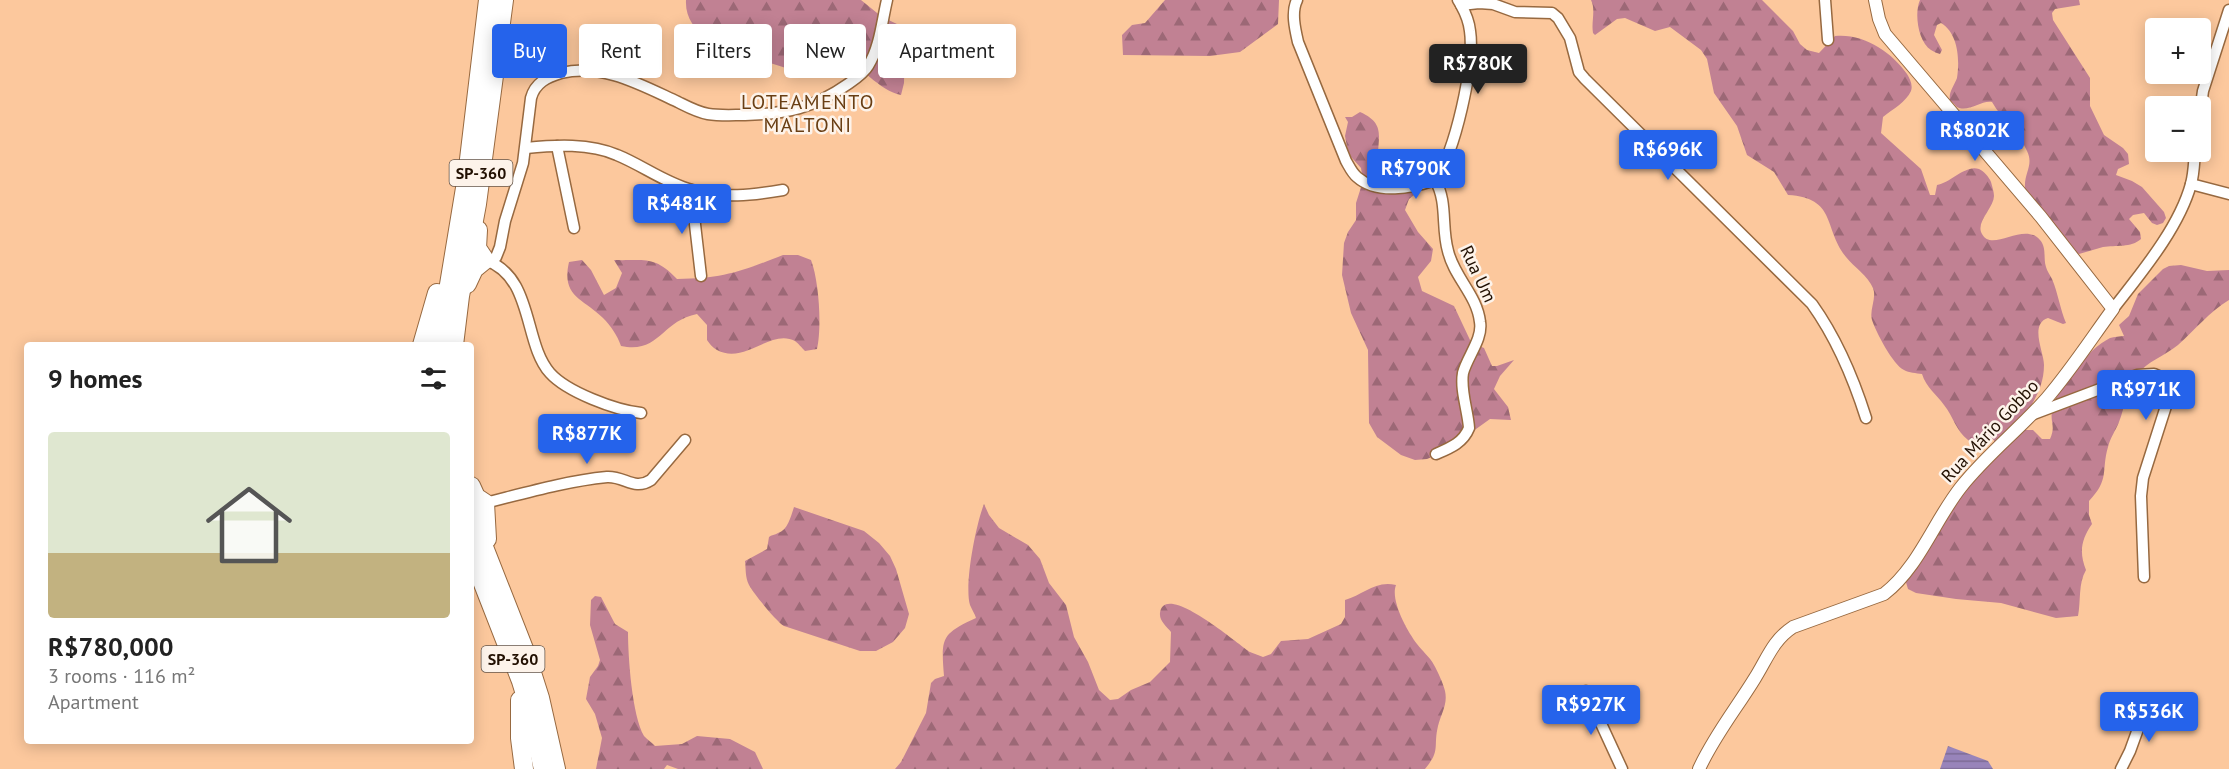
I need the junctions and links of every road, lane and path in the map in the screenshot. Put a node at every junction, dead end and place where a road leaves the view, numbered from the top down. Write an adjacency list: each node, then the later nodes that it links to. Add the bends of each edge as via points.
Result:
1 (488, 0): 21 (highway, SP-360, via 467,176)
2 (504, 0): 19 (highway, SP-360)
3 (887, 0): 12 (street, via 868,68 814,105 764,115 709,114 607,73 570,71 554,75 534,89)
4 (1297, 0): 14 (street, via 1294,26 1298,42 1355,175 1392,188)
5 (1826, 0): 9 (street)
6 (1875, 0): 25 (street, via 1885,34 2041,217)
7 (1459, 3): 14 (street, via 1471,32 1470,70 1449,154); 31 (street, via 1493,4 1515,12 1548,13 1558,18 1570,38 1585,80 1812,304 1829,328 1856,385)
8 (2229, 10): 10 (street)
9 (1828, 40)
10 (2202, 96)
11 (557, 146): 12 (street); 16 (street, via 616,154); 20 (street)
12 (526, 148): 22 (street, via 500,247 496,257)
13 (2194, 162): 15 (street, Rua Mário Gobbo)
14 (1435, 180): 33 (street, Rua Um, via 1442,200 1447,250 1470,292 1481,324 1462,376 1466,436)
15 (2191, 184): 18 (street); 25 (street, Rua Mário Gobbo, via 2158,248)
16 (691, 190): 17 (street, via 728,195); 23 (street)
17 (783, 190)
18 (2229, 194)
19 (477, 204): 22 (highway, via 477,244); 24 (highway, SP-360)
20 (574, 228)
21 (455, 240): 26 (highway); 27 (highway, SP-360)
22 (488, 261): 24 (highway, via 474,269); 29 (street, via 504,272 517,291 541,359 550,373 604,405)
23 (701, 276)
24 (460, 296): 28 (highway, SP-360)
25 (2113, 309): 30 (street, Rua Mário Gobbo)
26 (423, 342)
27 (439, 342)
28 (454, 342)
29 (641, 414)
30 (2031, 415): 37 (street, via 2137,375 2154,374 2165,379 2169,390 2167,403 2141,496); 45 (street, Rua Mário Gobbo, via 1979,464 1953,497 1908,570 1884,594 1781,634)
31 (1866, 418)
32 (685, 440): 35 (street, via 643,485 614,477 585,479)
33 (1436, 454)
34 (474, 493): 35 (highway)
35 (478, 508): 43 (highway, SP-360, via 492,570 540,698)
36 (474, 563): 38 (highway, SP-360)
37 (2144, 577)
38 (521, 681): 41 (highway); 42 (highway, SP-360)
39 (1586, 691): 44 (street)
40 (2147, 704): 46 (street)
41 (524, 769)
42 (543, 769)
43 (556, 769)
44 (1622, 769)
45 (1699, 769)
46 (2121, 769)

